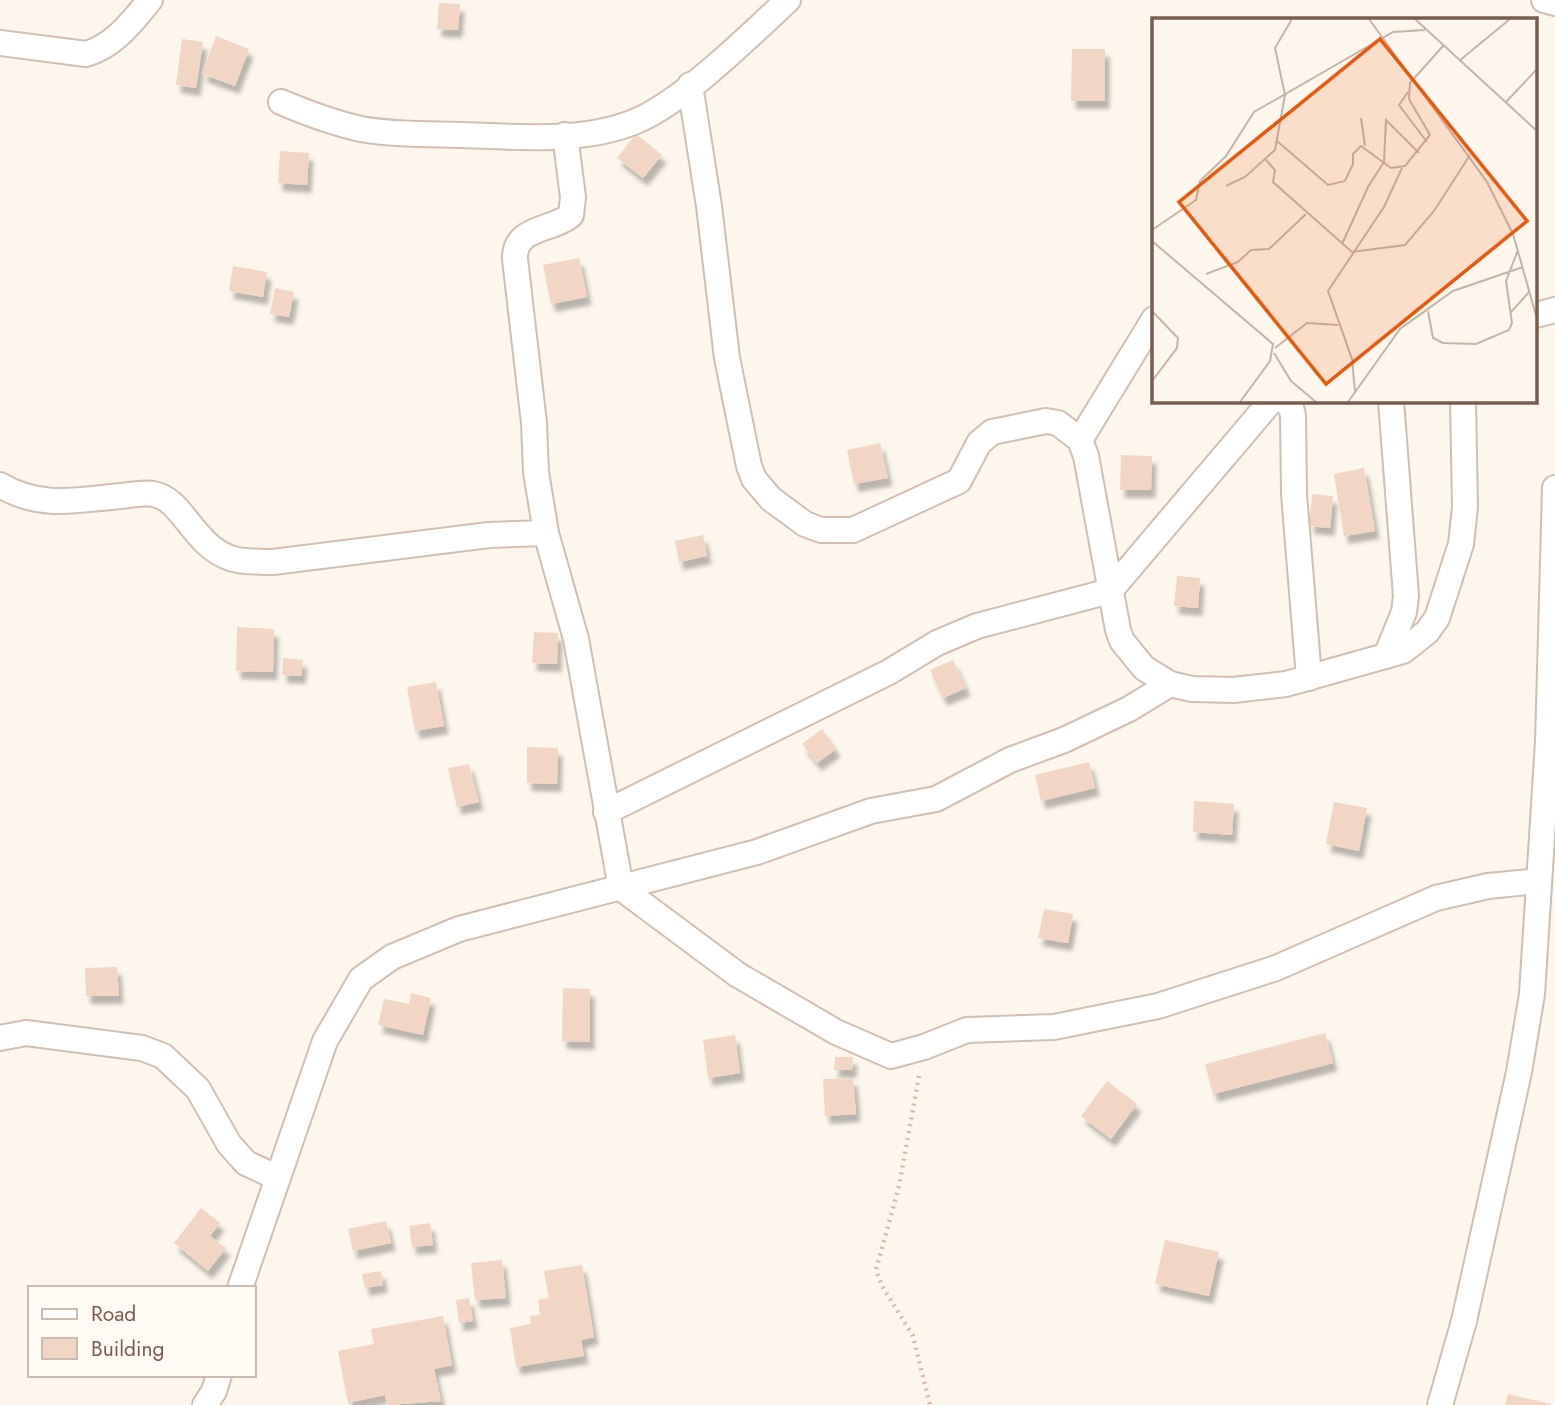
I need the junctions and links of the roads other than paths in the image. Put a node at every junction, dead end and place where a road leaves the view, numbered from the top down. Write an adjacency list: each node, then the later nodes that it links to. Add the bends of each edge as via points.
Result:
1 (150, 0): 5 (street, via 115,39 86,54)
2 (788, 0): 6 (street)
3 (1544, 0): 4 (street)
4 (1555, 3)
5 (0, 43)
6 (690, 85): 8 (street, via 643,117 613,128); 16 (street, via 727,358 749,466 771,499 805,524 821,530 853,530 959,481 979,443 992,432 1046,421 1065,426)
7 (281, 102): 8 (street, via 320,118 378,131)
8 (565, 135): 19 (street, via 573,197 570,215 526,235 515,253)
9 (1555, 310): 10 (street)
10 (1538, 314)
11 (1152, 322): 16 (street)
12 (1270, 402): 20 (street)
13 (1285, 402): 22 (street, via 1293,416)
14 (1391, 402): 21 (street, via 1406,596)
15 (1463, 402): 21 (street, via 1465,507 1448,592 1427,632 1404,651)
16 (1080, 440): 20 (street)
17 (0, 485): 19 (street, via 47,502 155,494 178,509 207,545 244,561 273,562 489,535)
18 (1555, 488): 25 (street)
19 (546, 533): 24 (street, via 576,639)
20 (1110, 591): 23 (street, via 1122,641 1144,668); 24 (street, via 947,638 889,672)
21 (1386, 656): 22 (street)
22 (1309, 678): 23 (street, via 1233,691)
23 (1170, 684): 26 (street, via 1129,709 1010,760 936,799 871,811 757,852)
24 (606, 812): 26 (street)
25 (1539, 881): 26 (street, via 1436,898 1276,968 1158,1006 1054,1027 978,1028 891,1056 836,1032 738,975); 32 (street, via 1532,994 1519,1072 1464,1321)
26 (621, 888): 28 (street, via 434,938 392,957 361,979 325,1041)
27 (0, 1038): 28 (street, via 26,1033 142,1048 163,1056 198,1089 229,1144 246,1163)
28 (276, 1177): 29 (street)
29 (241, 1286)
30 (218, 1377): 31 (street)
31 (205, 1405)
32 (1440, 1405)

